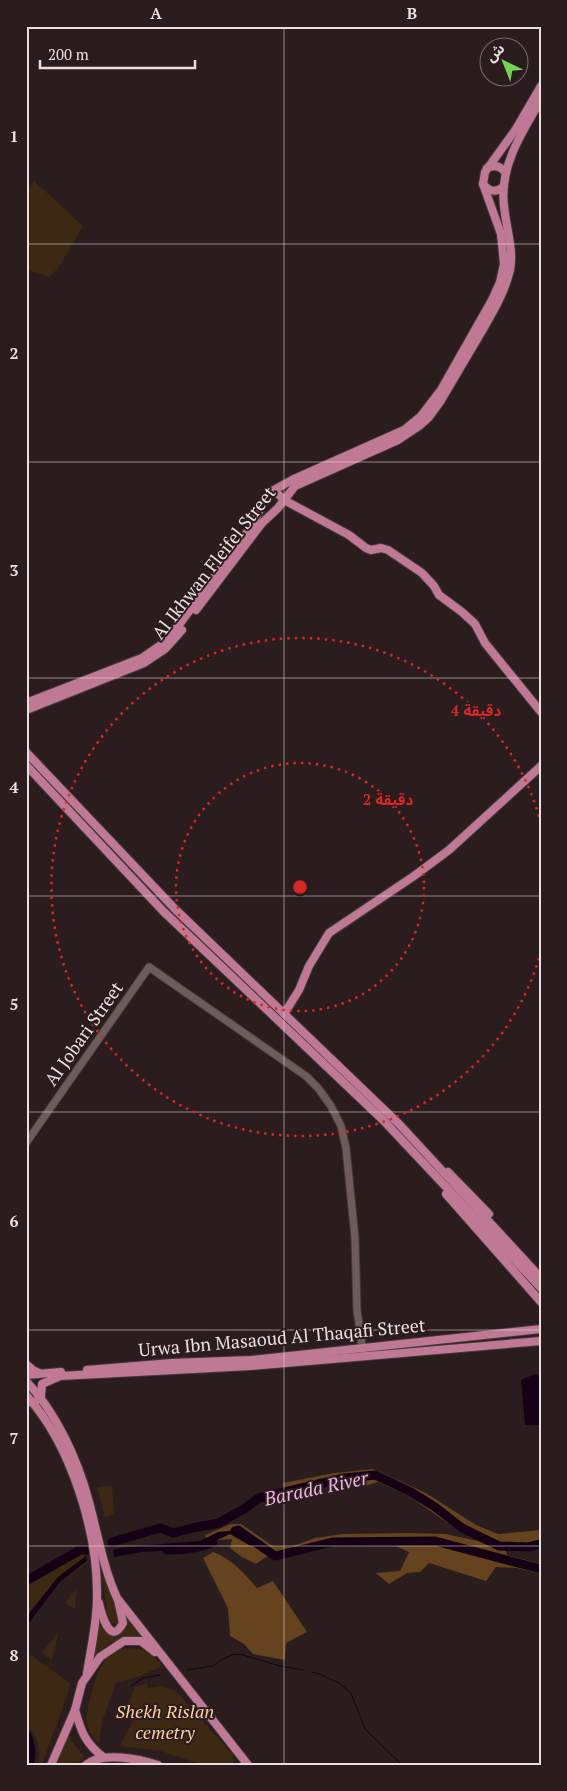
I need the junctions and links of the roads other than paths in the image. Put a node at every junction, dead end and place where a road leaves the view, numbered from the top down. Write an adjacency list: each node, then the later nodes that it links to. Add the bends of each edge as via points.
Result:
1 (541, 86): 3 (main road, Al Ikhwan Fleifel Street)
2 (541, 100): 3 (main road, Al Ikhwan Fleifel Street)
3 (514, 140): 4 (main road, Al Ikhwan Fleifel Street); 5 (main road, Al Ikhwan Fleifel Street)
4 (487, 168): 5 (main road, via 495,166); 6 (main road, Al Ikhwan Fleifel Street)
5 (506, 173): 7 (main road, Al Ikhwan Fleifel Street)
6 (483, 184): 7 (main road, via 493,191); 8 (main road, Al Ikhwan Fleifel Street, via 501,234 504,264 500,282)
7 (504, 186): 8 (main road, Al Ikhwan Fleifel Street, via 510,271 498,303)
8 (461, 361): 9 (main road, Al Ikhwan Fleifel Street, via 413,424); 10 (main road, Al Ikhwan Fleifel Street, via 440,402 419,426 398,440 299,483)
9 (272, 491): 10 (main road); 11 (main road, Al Ikhwan Fleifel Street)
10 (284, 500): 12 (main road, Al Ikhwan Fleifel Street); 17 (main road, via 366,548 388,550 424,575 439,594 475,624 486,643)
11 (262, 505): 12 (main road); 13 (main road, Al Ikhwan Fleifel Street)
12 (271, 514): 13 (main road, Al Ikhwan Fleifel Street)
13 (215, 581): 14 (main road, Al Ikhwan Fleifel Street, via 171,643 160,654)
14 (143, 661): 15 (main road, Al Ikhwan Fleifel Street); 16 (main road, Al Ikhwan Fleifel Street)
15 (26, 703)
16 (26, 710)
17 (541, 712)
18 (26, 752): 21 (main road, via 175,909)
19 (26, 765): 24 (main road, via 163,911 383,1120)
20 (541, 766): 21 (main road, via 442,855 329,933)
21 (284, 1014): 23 (main road)
22 (26, 1143): 32 (main road, Al Jobari Street, via 149,967 306,1076 331,1106 341,1126 346,1148 355,1238 357,1310)
23 (420, 1148): 25 (main road); 26 (main road, via 458,1181)
24 (425, 1166): 25 (main road); 29 (main road, via 457,1209)
25 (491, 1230): 27 (main road); 28 (main road)
26 (541, 1271)
27 (541, 1278)
28 (541, 1288)
29 (541, 1302)
30 (541, 1329): 32 (main road, Urwa Ibn Masaoud Al Thaqafi Street)
31 (541, 1341): 32 (main road, Urwa Ibn Masaoud Al Thaqafi Street)
32 (363, 1351): 35 (main road, Urwa Ibn Masaoud Al Thaqafi Street, via 251,1360 172,1362); 38 (main road, Urwa Ibn Masaoud Al Thaqafi Street, via 250,1366 60,1376 42,1384)
33 (26, 1364): 35 (main road)
34 (26, 1374): 35 (main road, Urwa Ibn Masaoud Al Thaqafi Street)
35 (41, 1374)
36 (26, 1380): 38 (main road)
37 (26, 1395): 39 (main road)
38 (41, 1396): 39 (main road); 41 (main road, via 82,1478 104,1566)
39 (30, 1402): 40 (main road, via 58,1442 78,1487 94,1555)
40 (97, 1598): 41 (main road, via 105,1625 113,1631 123,1623); 43 (main road)
41 (117, 1598): 42 (main road)
42 (162, 1658): 43 (main road, via 141,1641 124,1641 100,1657); 46 (main road)
43 (87, 1673): 44 (main road)
44 (75, 1710): 45 (main road, via 81,1732 91,1748); 47 (main road)
45 (103, 1757): 48 (main road); 49 (main road, via 145,1760)
46 (242, 1761): 50 (main road)
47 (51, 1765)
48 (86, 1765)
49 (158, 1765)
50 (248, 1765)

